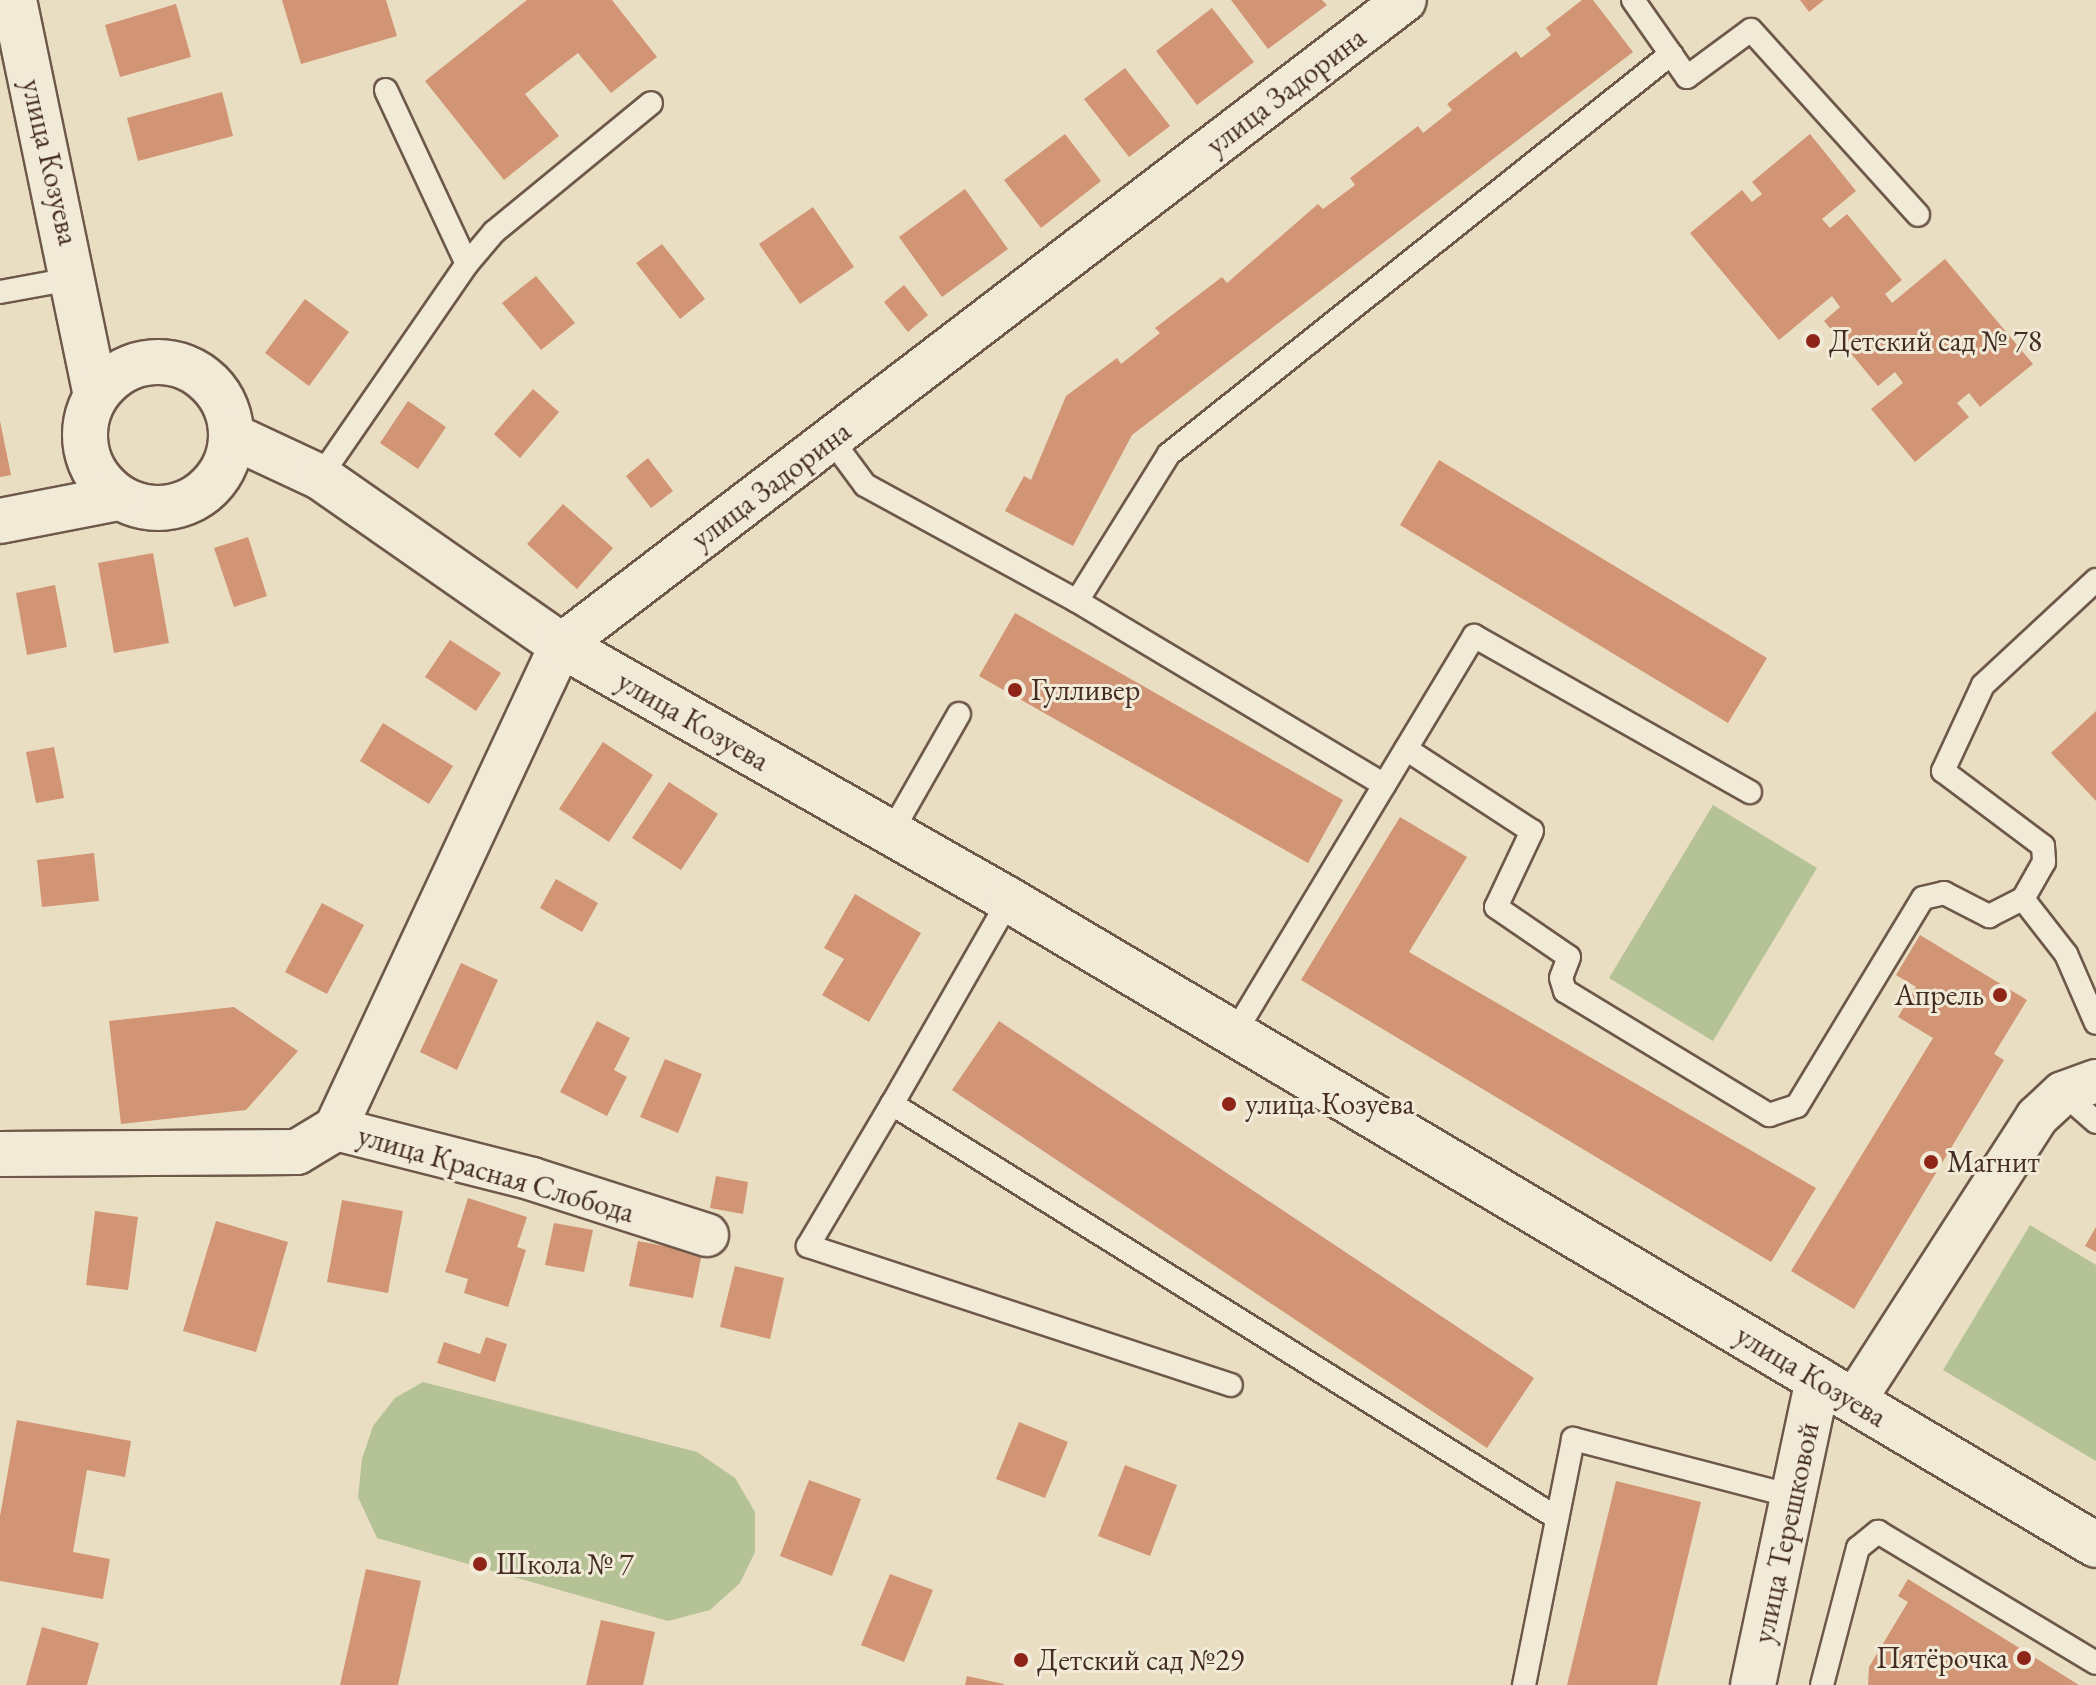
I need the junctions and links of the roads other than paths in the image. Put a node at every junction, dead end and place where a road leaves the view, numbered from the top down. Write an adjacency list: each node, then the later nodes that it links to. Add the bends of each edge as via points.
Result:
1 (14, 0): 9 (street, улица Козуева)
2 (1405, 0): 14 (street, улица Задорина)
3 (1633, 0): 4 (lane)
4 (1671, 54): 7 (lane, via 1687,77 1751,30); 20 (lane, via 1169,454)
5 (386, 90): 8 (lane)
6 (651, 103): 8 (lane, via 494,232)
7 (1918, 215)
8 (467, 264): 16 (lane)
9 (76, 278): 10 (lane); 11 (street, улица Козуева, via 125,344); 12 (street, улица Козуева)
10 (0, 292)
11 (150, 362): 12 (street, via 113,378); 13 (street, улица Козуева, via 199,375 218,392)
12 (96, 395): 15 (street)
13 (232, 436): 16 (street, улица Козуева); 17 (street, via 226,465 208,489 181,506 149,509)
14 (831, 439): 20 (lane, via 865,485); 21 (street, улица Задорина)
15 (84, 440): 17 (street, via 95,474); 18 (street, via 73,469)
16 (320, 477): 21 (street, улица Козуева)
17 (118, 498): 18 (street)
18 (14, 518)
19 (2096, 580): 27 (lane, via 1983,685 1943,771 2043,846 2044,862)
20 (1077, 601): 24 (lane)
21 (561, 645): 26 (street, улица Козуева); 34 (street, улица Задорина)
22 (959, 714): 26 (lane)
23 (1406, 749): 24 (lane); 25 (lane, via 1474,636); 27 (lane, via 1532,831 1496,907 1569,957 1561,978 1565,991 1769,1115 1797,1106 1923,898 1944,893 1989,916)
24 (1384, 785): 30 (lane)
25 (1750, 792)
26 (891, 833): 28 (street, улица Козуева)
27 (2023, 899): 29 (lane, via 2066,954)
28 (1009, 900): 30 (street, улица Козуева); 32 (lane)
29 (2096, 1023)
30 (1234, 1034): 38 (street, улица Козуева)
31 (2080, 1087): 33 (lane); 38 (street, via 2037,1117)
32 (892, 1104): 37 (lane, via 808,1246); 40 (lane)
33 (2096, 1122)
34 (335, 1129): 35 (street, улица Красная Слобода, via 297,1152); 36 (street, улица Красная Слобода, via 533,1179)
35 (0, 1154)
36 (707, 1235)
37 (1231, 1385)
38 (1836, 1390): 39 (street, улица Терешковой); 41 (street, улица Козуева)
39 (1795, 1497): 40 (lane, via 1573,1439); 44 (street, улица Терешковой)
40 (1557, 1518): 43 (lane)
41 (2096, 1545)
42 (2096, 1663): 45 (lane, via 1878,1532 1858,1548)
43 (1524, 1685)
44 (1753, 1685)
45 (1822, 1685)

